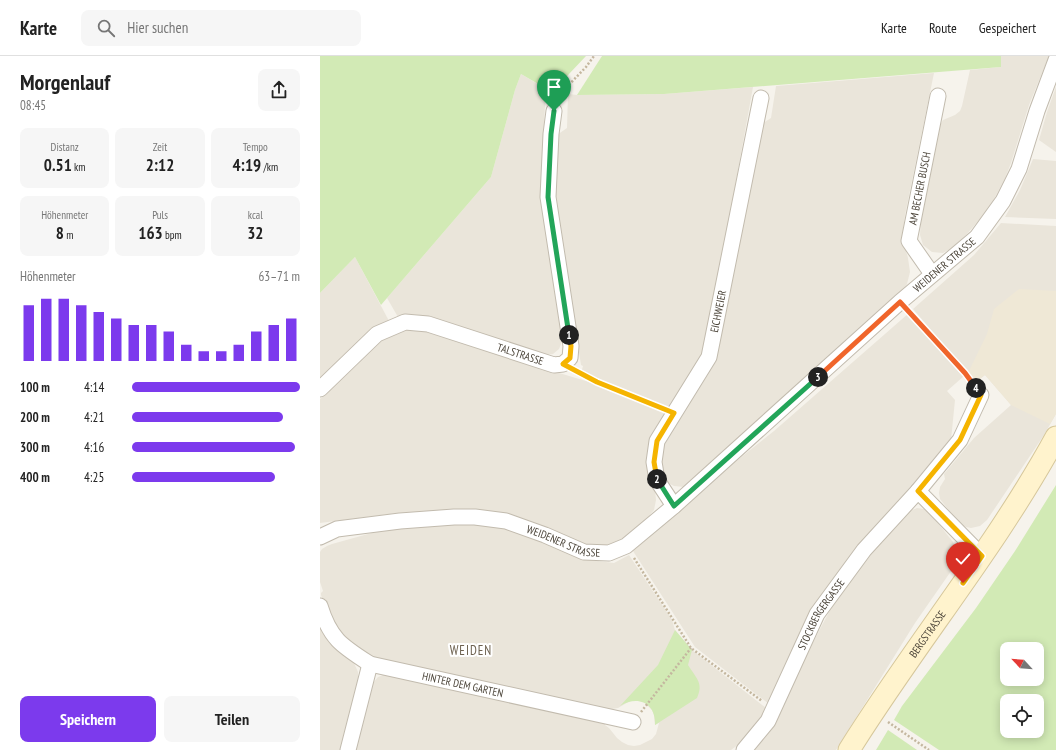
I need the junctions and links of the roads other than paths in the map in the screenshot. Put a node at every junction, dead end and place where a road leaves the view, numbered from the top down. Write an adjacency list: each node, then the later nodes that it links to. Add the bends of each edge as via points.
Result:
1 (1056, 60): 5 (street, WEIDENER STRASSE, via 1019,169 1003,201 977,237)
2 (938, 96): 5 (street, AM BECHER BUSCH, via 910,241)
3 (761, 98): 10 (street, EICHWEIER, via 709,357 657,441 654,462 657,480)
4 (554, 111): 6 (street, TALSTRASSE, via 548,197 571,346 570,358 563,364 554,365 428,324 405,322 377,334)
5 (932, 274): 10 (street, WEIDENER STRASSE)
6 (320, 389)
7 (981, 395): 9 (street, STOCKBERGERGASSE, via 960,440)
8 (1056, 437): 12 (main road, BERGSTRASSE)
9 (918, 491): 12 (street); 17 (street, STOCKBERGERGASSE, via 864,550 817,614 768,721)
10 (674, 506): 11 (street, WEIDENER STRASSE, via 626,546 608,553 584,552 506,521 475,517 400,521 336,529)
11 (320, 537)
12 (982, 556): 18 (main road, BERGSTRASSE, via 871,714)
13 (320, 606): 14 (street, HINTER DEM GARTEN, via 324,620 335,637 346,649)
14 (370, 664): 15 (street, HINTER DEM GARTEN); 16 (street)
15 (633, 722)
16 (348, 750)
17 (744, 750)
18 (849, 750)

